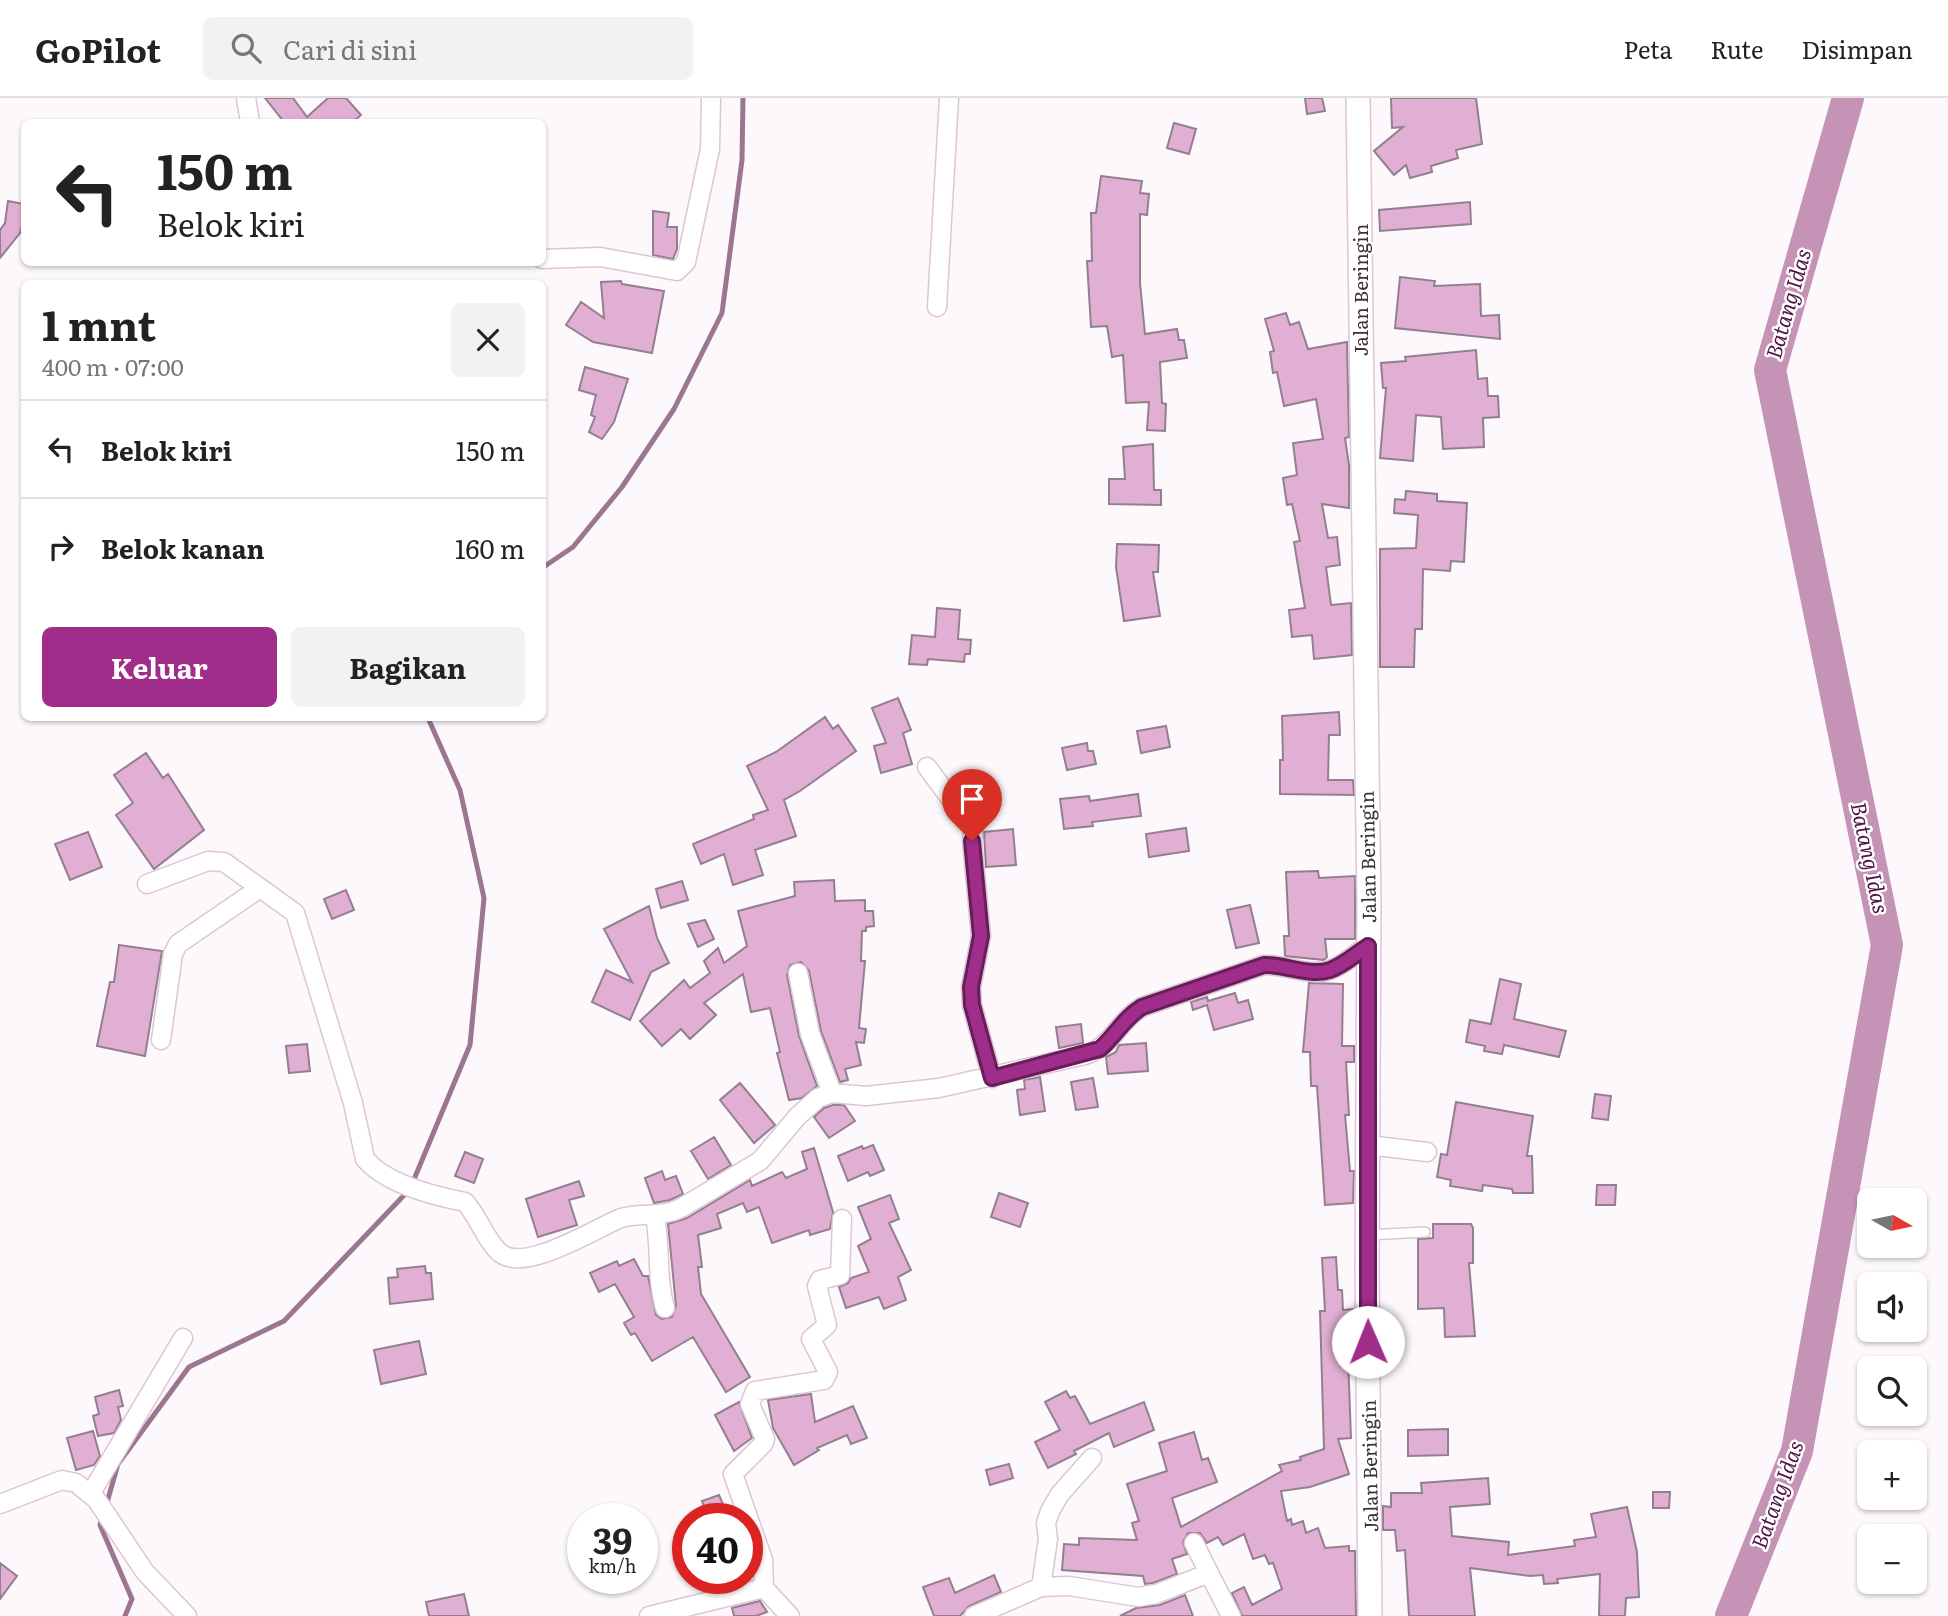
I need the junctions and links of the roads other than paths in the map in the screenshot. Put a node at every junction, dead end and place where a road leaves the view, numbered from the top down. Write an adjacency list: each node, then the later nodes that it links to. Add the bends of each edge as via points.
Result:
1 (246, 98): 5 (street)
2 (710, 98): 6 (street, via 710,149 682,267 677,271 600,257)
3 (949, 98): 7 (street)
4 (1359, 98): 11 (street, Jalan Beringin)
5 (250, 119)
6 (546, 259)
7 (937, 307)
8 (927, 766): 14 (street, via 950,799 976,805 972,841 981,936 972,1005)
9 (147, 884): 10 (street, via 216,861)
10 (260, 888): 13 (street, via 178,944); 18 (street, via 288,907 298,921 353,1103 362,1153 369,1164 433,1196 465,1202 506,1258 538,1256 621,1218)
11 (1368, 946): 14 (street, via 1333,969 1264,965 1142,1007 1100,1049); 16 (street, Jalan Beringin)
12 (798, 973): 15 (street, via 810,1034)
13 (160, 1040)
14 (992, 1078): 15 (street, via 866,1096)
15 (832, 1093): 18 (street, via 808,1106 760,1161 681,1208)
16 (1368, 1144): 17 (street); 21 (street, Jalan Beringin)
17 (1427, 1152)
18 (655, 1216): 22 (street, via 660,1242 659,1286)
19 (842, 1219): 30 (street, via 842,1270 838,1277 818,1282 827,1325 811,1339 827,1377 755,1391 750,1404 764,1433 764,1444 733,1474 763,1560)
20 (1425, 1232): 21 (lane)
21 (1367, 1235): 36 (street, Jalan Beringin)
22 (665, 1308)
23 (183, 1338): 25 (street)
24 (1092, 1458): 29 (street, via 1050,1511)
25 (94, 1496): 26 (street, via 76,1483 62,1480); 31 (street, via 145,1572)
26 (0, 1504)
27 (1194, 1543): 28 (street)
28 (1209, 1573): 29 (street, via 1138,1597 1069,1586); 35 (street)
29 (1041, 1587): 34 (street)
30 (764, 1588): 32 (street); 33 (street)
31 (187, 1616)
32 (649, 1616)
33 (790, 1616)
34 (974, 1616)
35 (1231, 1616)
36 (1370, 1616)

